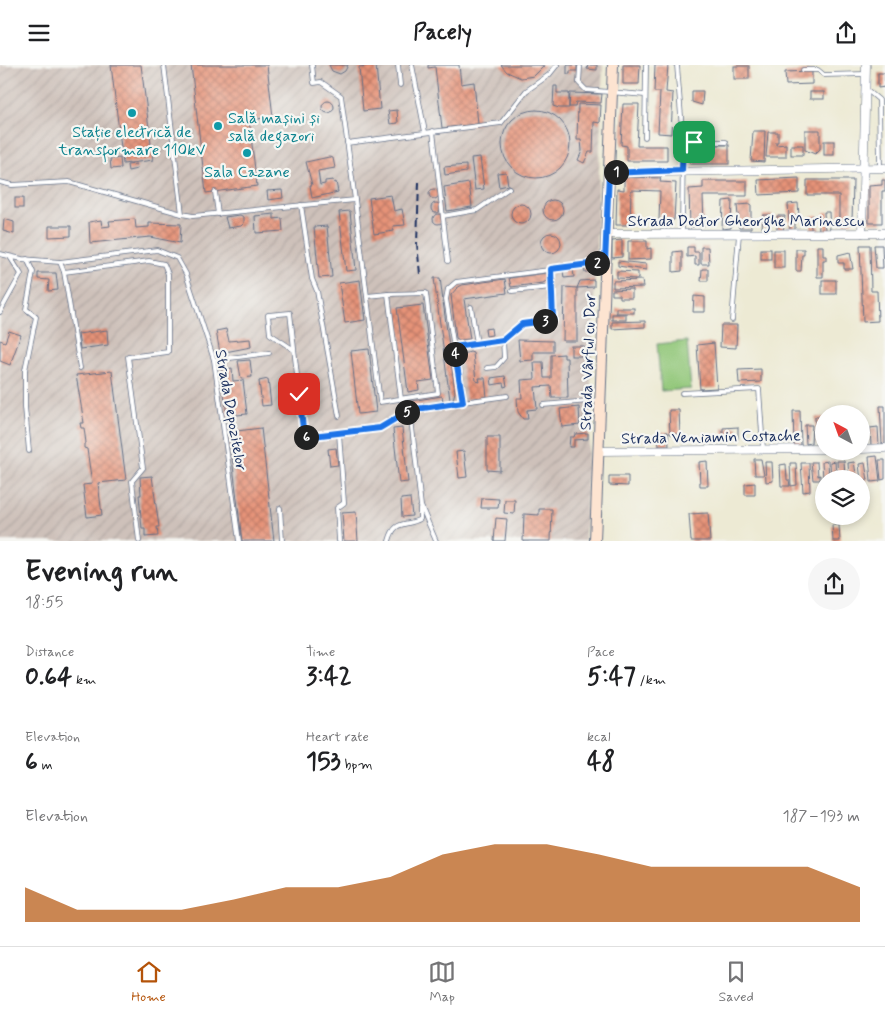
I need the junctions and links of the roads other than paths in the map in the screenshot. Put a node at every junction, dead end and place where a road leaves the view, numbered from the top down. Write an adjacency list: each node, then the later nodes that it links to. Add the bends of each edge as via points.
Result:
1 (164, 65): 32 (lane)
2 (312, 65): 22 (lane, via 314,83 321,82 341,95)
3 (398, 65): 13 (lane)
4 (412, 65): 18 (lane)
5 (557, 65): 17 (lane, via 549,75 526,91 501,123)
6 (612, 65): 15 (street, Strada Vârful cu Dor)
7 (646, 65): 16 (lane)
8 (678, 65): 20 (lane)
9 (866, 65): 12 (street)
10 (580, 67): 15 (lane, via 579,83 586,90)
11 (803, 70): 12 (lane, via 818,70 824,75)
12 (866, 74): 14 (street)
13 (400, 85)
14 (865, 88): 23 (street); 24 (lane, via 880,100)
15 (611, 94): 16 (lane); 26 (street, Strada Vârful cu Dor)
16 (645, 95): 19 (lane)
17 (433, 131): 18 (lane); 34 (lane)
18 (424, 132): 22 (lane)
19 (645, 137)
20 (683, 142): 21 (lane); 25 (lane)
21 (726, 142)
22 (348, 143): 30 (lane)
23 (863, 167): 24 (street); 25 (street); 36 (street)
24 (882, 168)
25 (682, 170): 26 (street); 35 (lane)
26 (609, 173): 38 (street, Strada Vârful cu Dor)
27 (0, 182): 32 (lane, via 12,185 69,182)
28 (509, 187): 34 (lane, via 477,210)
29 (216, 192): 33 (lane)
30 (355, 200): 31 (lane); 51 (lane)
31 (301, 205): 33 (lane); 70 (lane)
32 (182, 214): 33 (lane)
33 (218, 214)
34 (443, 216): 44 (lane)
35 (682, 233): 38 (street, Strada Doctor Gheorghe Marinescu); 39 (street, Strada Doctor Gheorghe Marinescu)
36 (862, 233): 37 (street, Strada Doctor Gheorghe Marinescu); 39 (street, Strada Doctor Gheorghe Marinescu)
37 (885, 233)
38 (606, 234): 45 (street, Strada Vârful cu Dor)
39 (739, 234): 54 (lane)
40 (0, 255): 41 (lane, Strada Depozitelor)
41 (10, 257): 42 (lane, Strada Depozitelor); 53 (lane, via 20,274)
42 (27, 259): 43 (lane, Strada Depozitelor); 76 (lane, via 33,272 26,309 36,317 25,370)
43 (60, 261): 47 (lane); 60 (lane, Strada Depozitelor, via 157,250 177,258 186,274)
44 (448, 261)
45 (605, 262): 46 (lane); 66 (street, Strada Vârful cu Dor)
46 (551, 269): 48 (lane); 57 (lane, via 456,282 448,289 446,299)
47 (64, 272): 61 (lane); 80 (lane, via 149,261 164,264 168,274 168,352 128,357 143,468 132,481)
48 (552, 287): 49 (lane); 55 (lane, via 553,320 522,324)
49 (512, 291)
50 (388, 294): 51 (lane); 65 (lane); 65 (lane, via 426,293 438,393)
51 (367, 296): 65 (lane, via 380,402)
52 (471, 307): 56 (lane)
53 (0, 312)
54 (732, 320)
55 (503, 340): 56 (lane); 62 (lane, via 504,358 496,367)
56 (477, 344): 57 (lane)
57 (454, 347): 67 (lane)
58 (294, 350): 58 (lane, via 270,334 268,315 290,313); 71 (lane, via 304,437)
59 (269, 353): 60 (lane)
60 (214, 361): 81 (lane, Strada Depozitelor)
61 (80, 368)
62 (486, 368)
63 (682, 393): 75 (lane, via 759,389)
64 (508, 395): 67 (lane)
65 (401, 399)
66 (600, 400): 68 (lane); 77 (street, Strada Vârful cu Dor)
67 (463, 402): 69 (lane)
68 (543, 405)
69 (410, 410): 71 (lane, via 380,428); 78 (lane)
70 (339, 416)
71 (339, 433): 83 (lane, via 344,503 337,508)
72 (885, 448): 74 (street)
73 (815, 449): 75 (street, Strada Veniamin Costache)
74 (870, 449)
75 (763, 450): 77 (street, Strada Veniamin Costache)
76 (29, 451)
77 (598, 451): 86 (street, Strada Vârful cu Dor)
78 (420, 506): 84 (lane, via 420,519 401,524 394,529); 85 (lane)
79 (280, 508): 82 (lane)
80 (139, 541)
81 (239, 541)
82 (282, 541)
83 (339, 541)
84 (389, 541)
85 (436, 541)
86 (595, 541)

